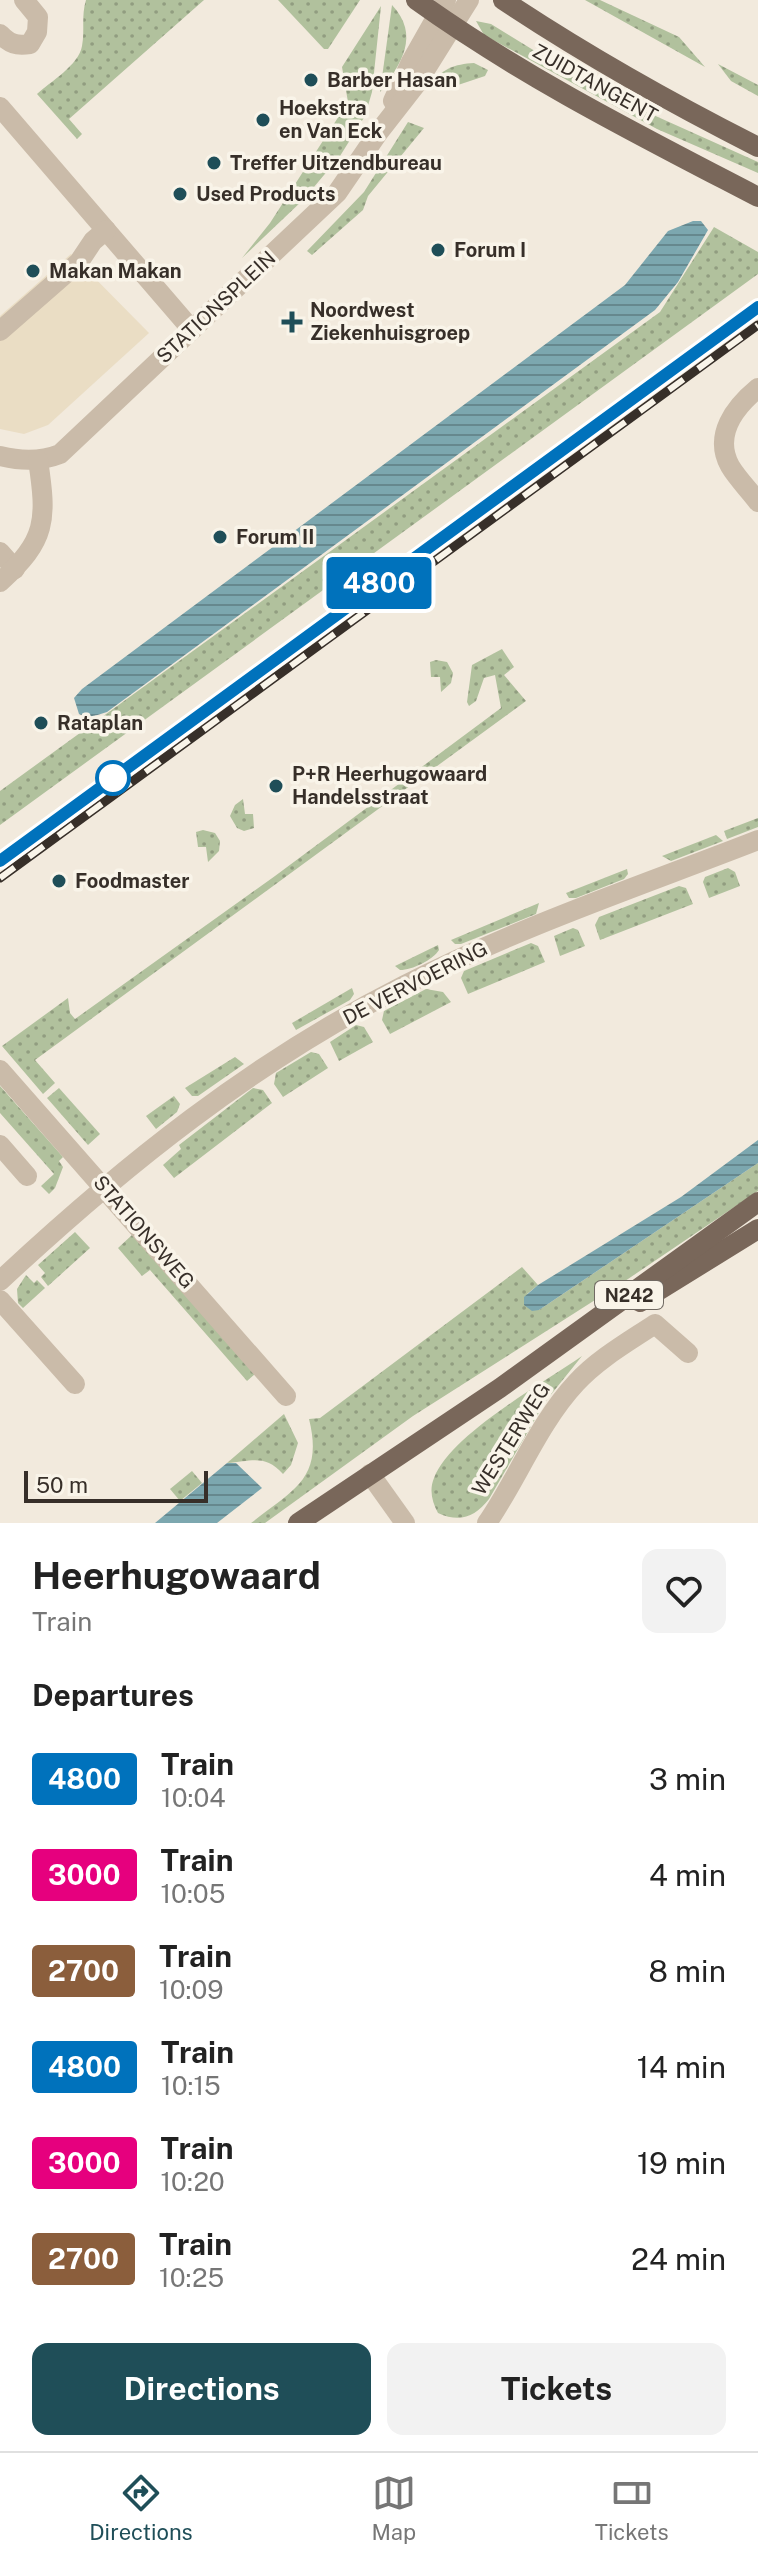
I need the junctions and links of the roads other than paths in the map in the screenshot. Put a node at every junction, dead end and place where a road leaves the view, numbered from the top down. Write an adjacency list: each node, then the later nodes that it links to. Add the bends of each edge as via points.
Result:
1 (24, 0): 6 (street, via 38,17 30,44 8,43)
2 (416, 0): 5 (main road, ZUIDTANGENT)
3 (469, 0): 5 (street, STATIONSPLEIN)
4 (503, 0): 8 (main road, ZUIDTANGENT, via 580,51)
5 (446, 14): 9 (main road, ZUIDTANGENT, via 579,104); 11 (street, STATIONSPLEIN, via 411,62 378,133 337,193)
6 (0, 34)
7 (0, 107): 10 (street)
8 (758, 147)
9 (758, 197)
10 (106, 230): 11 (street); 12 (street, via 79,262)
11 (192, 330): 15 (street, STATIONSPLEIN, via 76,441 60,454)
12 (0, 331)
13 (758, 388): 16 (street, via 734,411 725,446 729,464)
14 (0, 456): 15 (street)
15 (38, 460): 18 (street, via 43,513 37,543)
16 (758, 502)
17 (0, 552): 18 (street)
18 (7, 576)
19 (758, 840): 23 (street, DE VERVOERING, via 473,952 403,986 274,1059 210,1103)
20 (0, 1070): 23 (street, STATIONSWEG)
21 (0, 1145): 22 (street)
22 (27, 1176)
23 (106, 1188): 26 (street, DE VERVOERING); 31 (street, STATIONSWEG)
24 (758, 1202): 30 (main road, WESTERWEG / N242)
25 (758, 1229): 30 (main road, WESTERWEG / N242)
26 (0, 1281)
27 (0, 1300): 29 (street)
28 (688, 1353): 35 (street, WESTERWEG, via 655,1324 579,1379)
29 (75, 1384)
30 (500, 1388): 32 (main road, WESTERWEG / N242)
31 (286, 1396)
32 (370, 1474): 33 (main road, WESTERWEG / N242); 34 (street)
33 (298, 1523)
34 (405, 1523)
35 (487, 1523)

